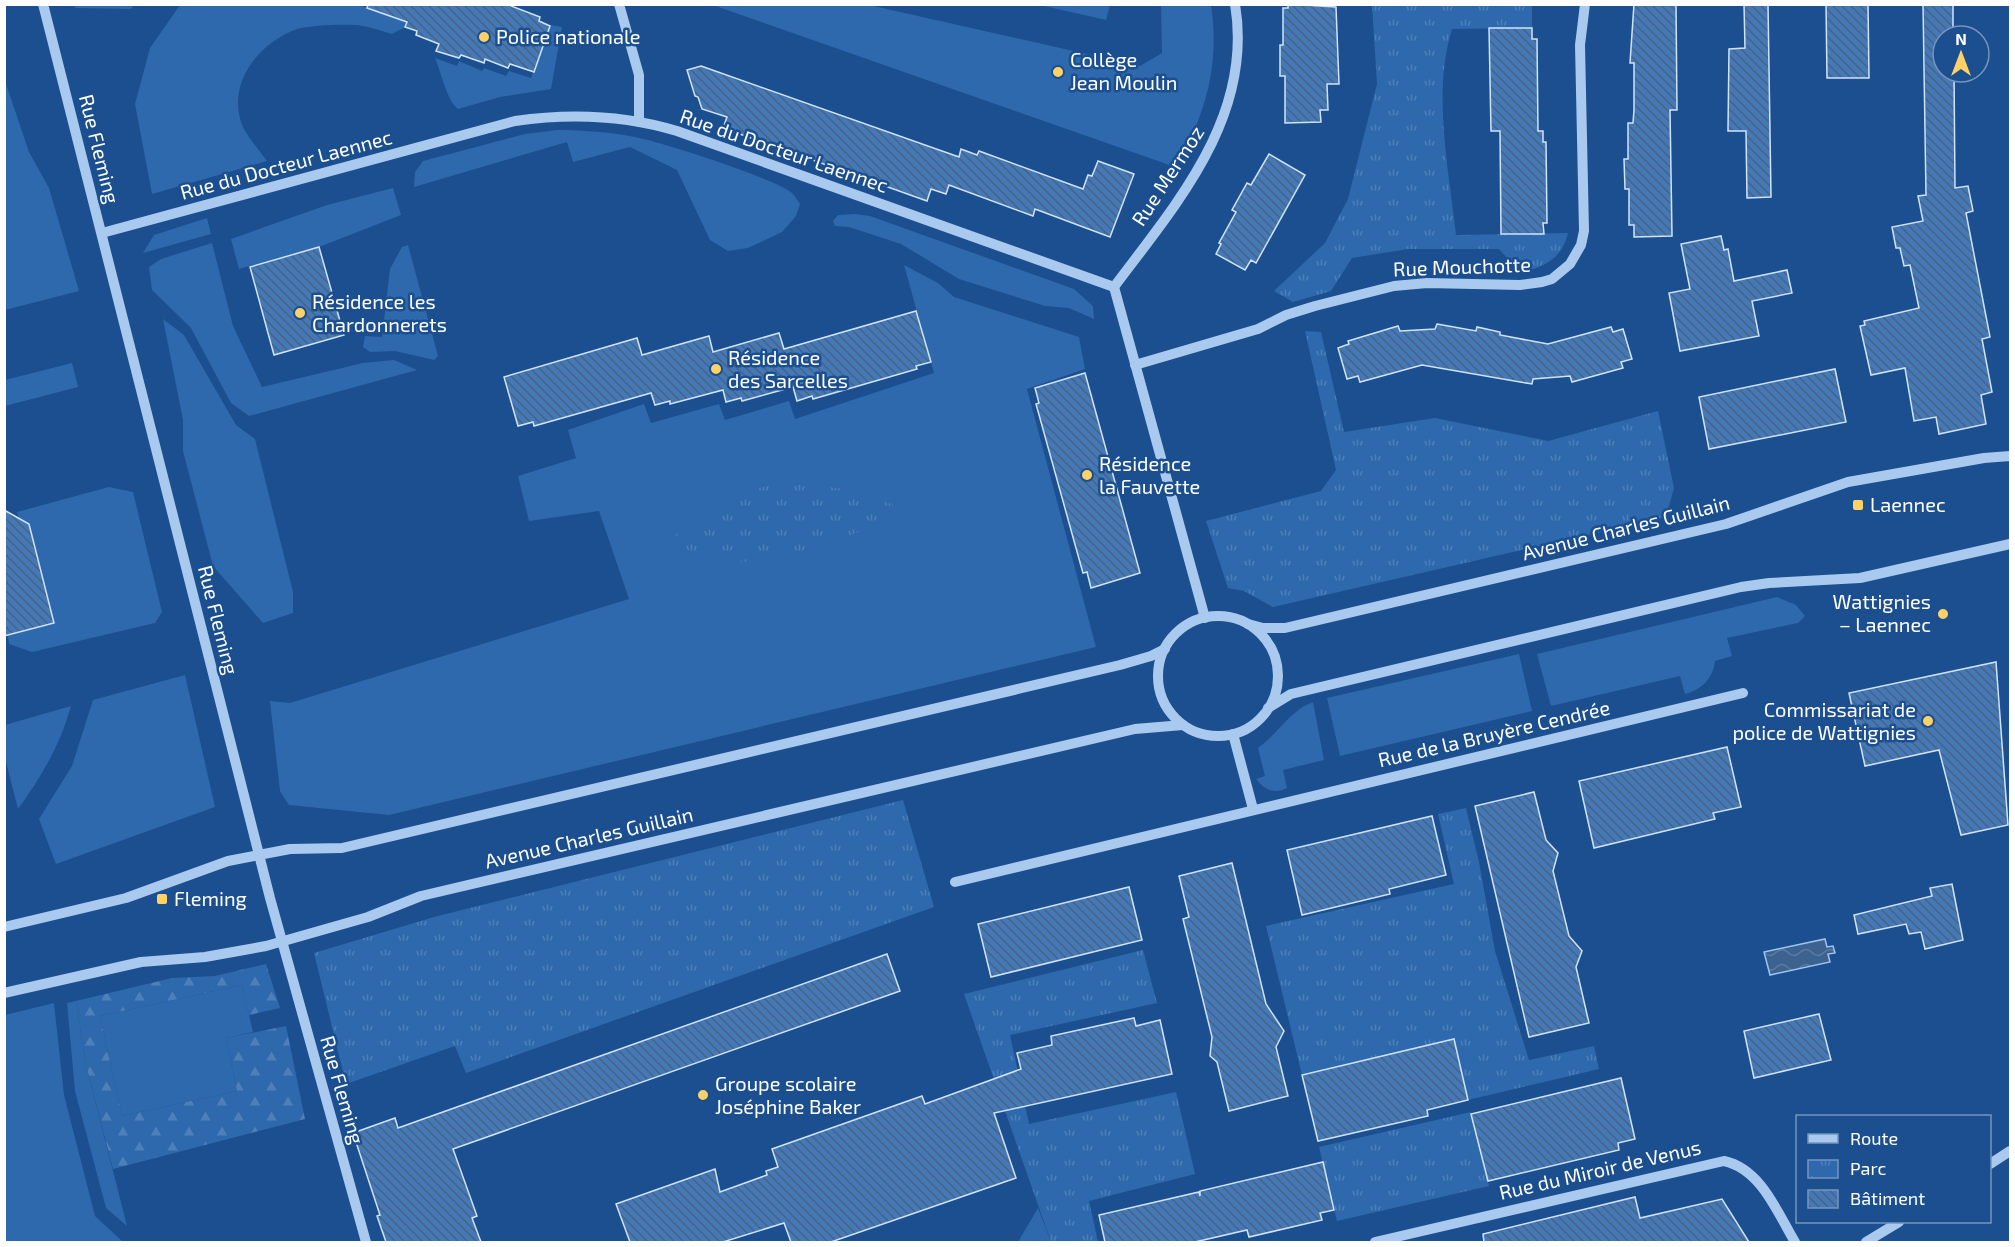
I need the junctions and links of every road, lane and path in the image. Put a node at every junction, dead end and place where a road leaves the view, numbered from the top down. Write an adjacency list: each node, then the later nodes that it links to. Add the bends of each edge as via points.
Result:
1 (43, 4): 6 (street, Rue Fleming)
2 (619, 4): 5 (street, via 639,75)
3 (1235, 4): 7 (street, Rue Mermoz, via 1234,75 1220,130 1189,184)
4 (1585, 4): 8 (street, Rue Mouchotte, via 1580,45 1584,231 1576,255 1562,272 1531,285 1394,286 1305,309 1258,329)
5 (639, 122): 6 (street, Rue du Docteur Laennec, via 578,116 515,121); 7 (street, Rue du Docteur Laennec, via 688,135)
6 (102, 233): 19 (street, Rue Fleming)
7 (1114, 287): 8 (street)
8 (1135, 364): 11 (street)
9 (2010, 456): 12 (street, Avenue Charles Guillain, via 1848,482 1726,524 1285,628)
10 (2010, 544): 15 (street, via 1860,578 1741,587 1291,694)
11 (1205, 618): 12 (street, via 1227,617); 13 (street, via 1184,627)
12 (1248, 624): 15 (street, via 1263,637 1276,662 1276,690)
13 (1165, 649): 16 (street, via 1158,668 1159,689 1168,709); 19 (street, via 1120,665 342,848)
14 (1743, 693): 18 (street, Rue de la Bruyère Cendrée)
15 (1268, 708): 17 (street, via 1257,722)
16 (1183, 725): 17 (street, via 1207,735); 22 (street, Avenue Charles Guillain, via 1135,729 442,891)
17 (1233, 734): 18 (street)
18 (1253, 809): 20 (street, Rue de la Bruyère Cendrée)
19 (259, 854): 21 (street, via 203,869 126,898); 22 (street, Rue Fleming)
20 (955, 882)
21 (4, 927)
22 (282, 941): 23 (street, Avenue Charles Guillain, via 224,955 141,962); 27 (street, Rue Fleming)
23 (4, 993)
24 (2010, 1151): 25 (street)
25 (1991, 1163)
26 (1896, 1223): 30 (street)
27 (366, 1242)
28 (1375, 1242): 29 (street, Rue du Miroir de Venus, via 1724,1161 1751,1173)
29 (1795, 1242)
30 (1866, 1242)

